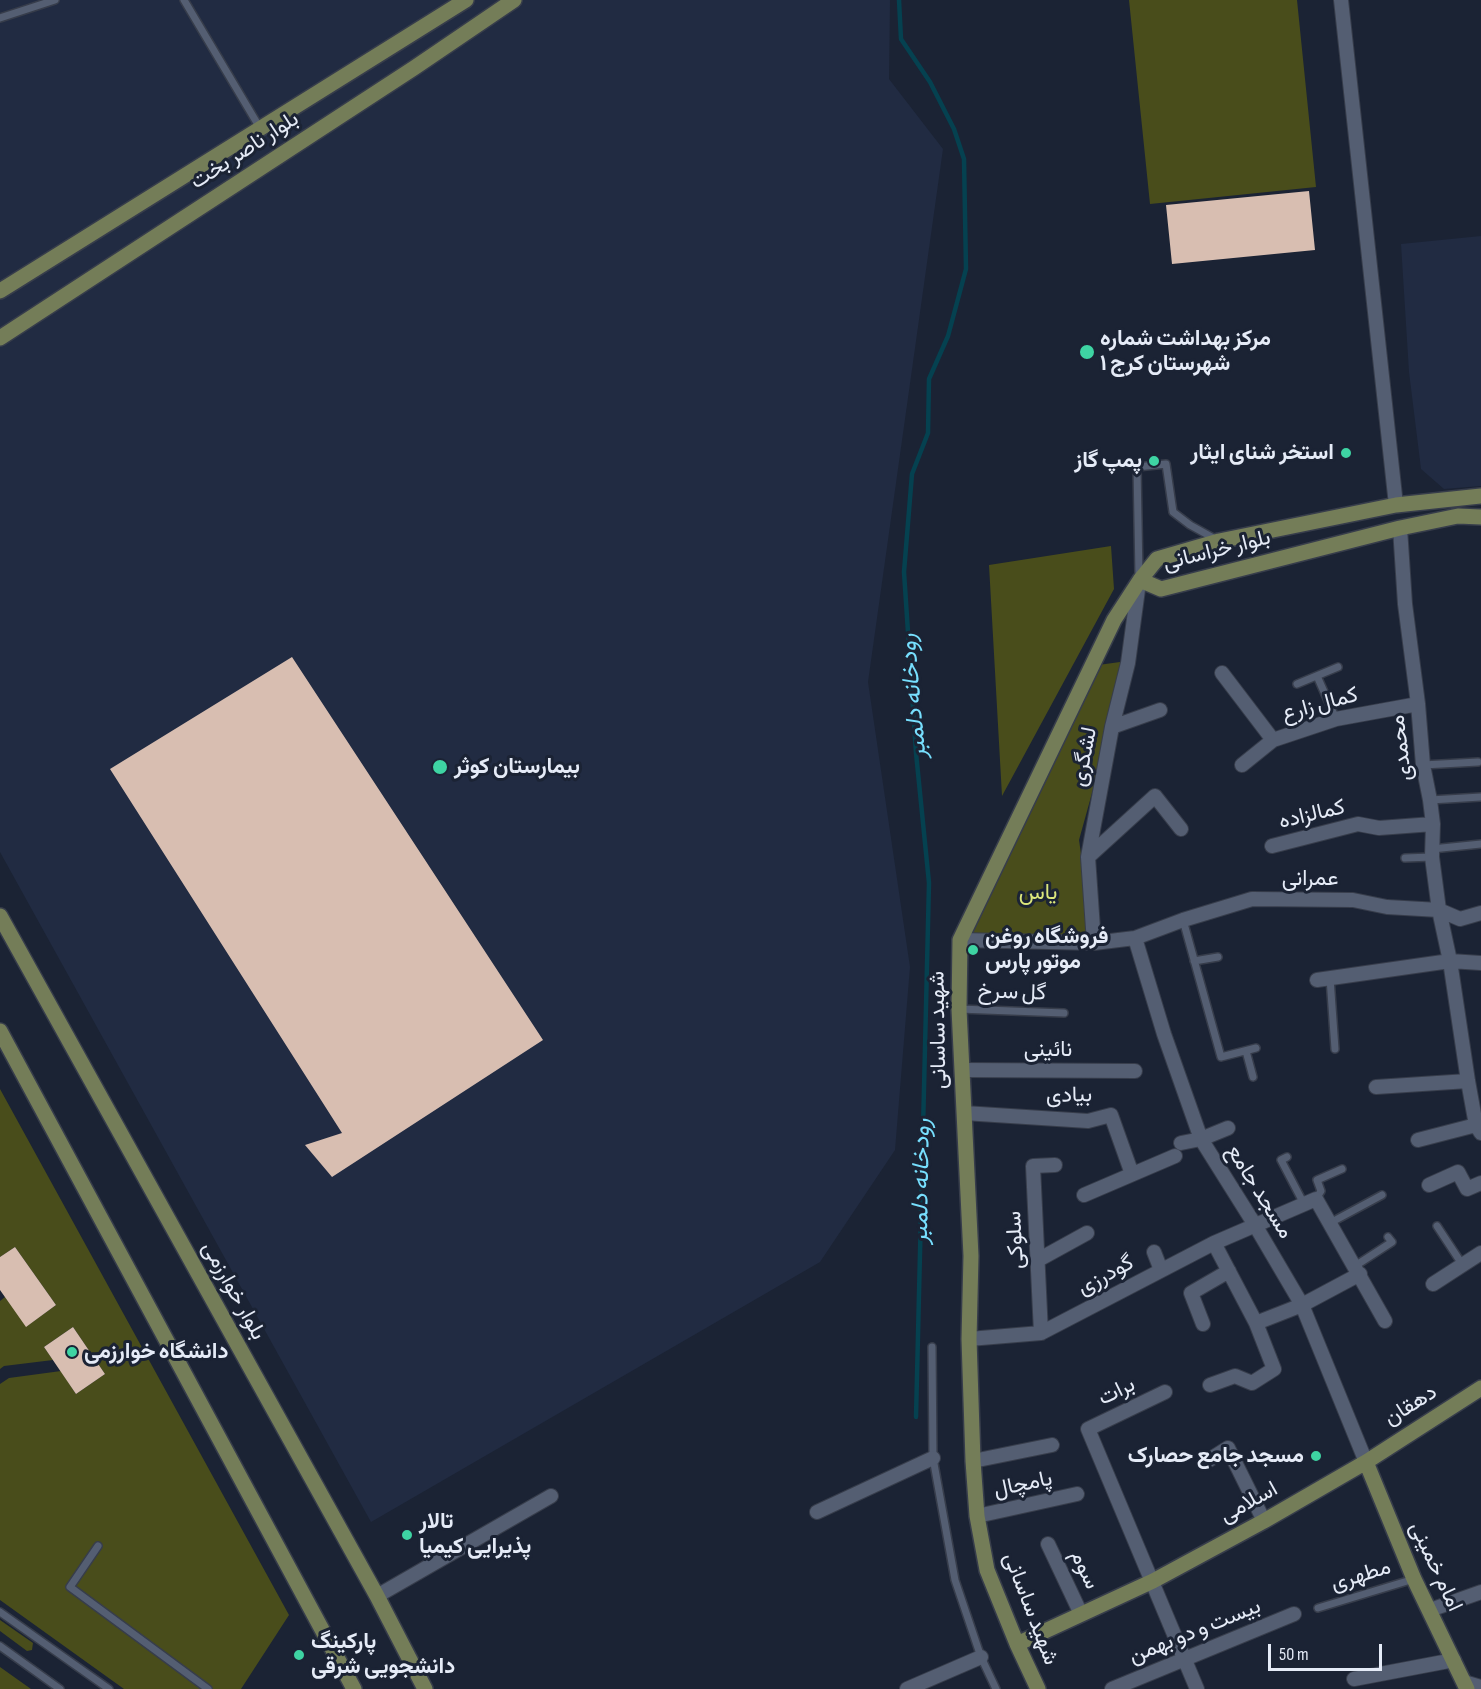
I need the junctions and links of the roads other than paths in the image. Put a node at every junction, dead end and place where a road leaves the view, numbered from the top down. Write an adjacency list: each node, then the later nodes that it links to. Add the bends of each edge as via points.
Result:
1 (55, 0): 6 (lane)
2 (184, 0): 7 (lane)
3 (466, 0): 8 (main road, بلوار ناصر بخت)
4 (514, 0): 9 (main road, بلوار ناصر بخت)
5 (1341, 0): 11 (street)
6 (0, 18)
7 (257, 123)
8 (0, 291)
9 (0, 338)
10 (1481, 496): 11 (main road, بلوار خراسانی)
11 (1396, 505): 13 (main road); 14 (main road, بلوار خراسانی)
12 (1481, 517): 13 (main road, بلوار خراسانی, via 1458,516)
13 (1400, 528): 15 (main road, بلوار خراسانی, via 1161,589); 20 (street, محمدی)
14 (1219, 541): 15 (main road, بلوار خراسانی, via 1157,559); 15 (lane, via 1173,512 1166,464 1137,467)
15 (1140, 580): 23 (street, لشگری, via 1128,663); 42 (main road, شهید ساسانی, via 1091,666)
16 (1338, 667): 18 (lane)
17 (1222, 673): 24 (street)
18 (1317, 676): 19 (lane); 22 (lane)
19 (1297, 684)
20 (1418, 704): 22 (street, کمال زارع); 27 (street, محمدی)
21 (1160, 710): 23 (street)
22 (1335, 719): 24 (street, کمال زارع)
23 (1112, 727): 35 (street, لشگری)
24 (1273, 740): 26 (street, کمال زارع)
25 (1478, 762): 27 (lane)
26 (1242, 765)
27 (1424, 765): 29 (street, محمدی)
28 (1481, 797): 29 (lane)
29 (1430, 800): 30 (street, محمدی)
30 (1433, 824): 33 (street, کمالزاده, via 1379,828 1358,824); 34 (street, محمدی)
31 (1181, 829): 35 (street, via 1155,796)
32 (1481, 844): 34 (lane)
33 (1272, 846)
34 (1432, 853): 36 (lane); 37 (street, محمدی)
35 (1088, 857): 43 (street, لشگری)
36 (1405, 858)
37 (1439, 910): 38 (street, via 1460,919); 40 (street, عمرانی, via 1387,907 1353,900 1252,899); 46 (street, محمدی)
38 (1481, 913)
39 (0, 916): 117 (main road, بلوار خوارزمی)
40 (1183, 920): 41 (street, عمرانی); 45 (lane)
41 (1135, 938): 43 (street, عمرانی); 63 (street, مسجد جامع)
42 (960, 940): 43 (street, عمرانی); 49 (main road, شهید ساسانی)
43 (1094, 943)
44 (1218, 957): 45 (lane)
45 (1194, 961): 54 (lane, via 1221,1057)
46 (1450, 961): 47 (street); 48 (street); 58 (street, محمدی)
47 (1481, 963)
48 (1324, 979): 53 (lane)
49 (959, 1009): 50 (lane, گل سرخ); 55 (main road, شهید ساسانی)
50 (1064, 1013)
51 (0, 1032): 134 (main road)
52 (1256, 1048): 54 (lane)
53 (1335, 1049)
54 (1246, 1051): 57 (lane)
55 (962, 1070): 56 (street, نائینی); 60 (main road, شهید ساسانی)
56 (1135, 1071)
57 (1253, 1077)
58 (1468, 1081): 59 (street); 62 (street, محمدی)
59 (1376, 1087)
60 (964, 1113): 70 (street, بیادی, via 1088,1121 1111,1114); 95 (main road, شهید ساسانی, via 971,1256)
61 (1228, 1128): 63 (street)
62 (1479, 1129): 64 (street)
63 (1201, 1139): 65 (street); 77 (street, مسجد جامع)
64 (1418, 1140)
65 (1181, 1143)
66 (1175, 1156): 70 (street)
67 (1287, 1157): 75 (lane, via 1281,1160)
68 (1055, 1165): 84 (street, سلوکی, via 1033,1166)
69 (1342, 1168): 75 (lane, via 1317,1180 1321,1191)
70 (1132, 1174): 73 (street)
71 (1481, 1183): 72 (street, via 1467,1189 1458,1173)
72 (1429, 1185)
73 (1084, 1195)
74 (1382, 1195): 76 (lane)
75 (1310, 1201): 76 (street); 77 (street, گودرزی)
76 (1330, 1222): 87 (street)
77 (1255, 1225): 81 (street, گودرزی); 90 (street, مسجد جامع)
78 (1437, 1226): 85 (lane)
79 (1087, 1233): 84 (street)
80 (1388, 1237): 87 (lane, via 1392,1242)
81 (1214, 1242): 86 (street, گودرزی); 88 (street)
82 (1154, 1252): 86 (street)
83 (1481, 1252): 85 (street)
84 (1038, 1260): 94 (street, سلوکی)
85 (1462, 1264): 89 (street)
86 (1161, 1270): 94 (street, گودرزی)
87 (1358, 1270): 90 (street); 91 (street)
88 (1230, 1271): 92 (street); 93 (street, via 1191,1293)
89 (1433, 1284)
90 (1302, 1305): 92 (street); 104 (street, مسجد جامع)
91 (1385, 1321)
92 (1256, 1323): 97 (street, via 1274,1369 1252,1383 1235,1376)
93 (1203, 1324)
94 (1041, 1333): 95 (street, گودرزی)
95 (969, 1339): 103 (main road, شهید ساسانی)
96 (932, 1347): 101 (lane)
97 (1210, 1385)
98 (1481, 1388): 104 (main road, دهقان)
99 (1165, 1392): 115 (street, برات, via 1088,1429)
100 (1052, 1445): 103 (street)
101 (933, 1458): 107 (street); 125 (lane, via 955,1580)
102 (1209, 1460): 109 (street, via 1228,1448)
103 (973, 1461): 108 (main road, شهید ساسانی)
104 (1366, 1462): 109 (main road, اسلامی); 114 (main road, امام خمینی)
105 (1077, 1494): 108 (street, پامچال)
106 (551, 1496): 117 (street)
107 (817, 1512)
108 (977, 1516): 123 (main road, شهید ساسانی, via 987,1570)
109 (1264, 1521): 115 (main road, اسلامی)
110 (98, 1546): 133 (lane, via 69,1587)
111 (1054, 1546): 113 (street, سوم)
112 (1075, 1570): 113 (street)
113 (1062, 1575): 121 (street, سوم)
114 (1414, 1579): 118 (lane, مطهری); 119 (main road, امام خمینی)
115 (1153, 1581): 121 (main road, اسلامی); 126 (street)
116 (1481, 1592): 119 (street)
117 (377, 1596): 135 (main road, بلوار خوارزمی)
118 (1318, 1608)
119 (1430, 1610): 127 (main road, امام خمینی)
120 (0, 1612): 132 (lane)
121 (1081, 1614): 123 (main road, اسلامی)
122 (1294, 1614): 126 (street, بیست و دو بهمن)
123 (1017, 1644): 138 (main road, شهید ساسانی)
124 (0, 1646): 131 (lane)
125 (981, 1657): 136 (street); 137 (lane)
126 (1184, 1660): 139 (street, بیست و دو بهمن); 140 (street)
127 (1454, 1660): 128 (street); 129 (main road, امام خمینی)
128 (1354, 1679)
129 (1466, 1686): 130 (street)
130 (1481, 1687)
131 (60, 1689)
132 (109, 1689)
133 (208, 1689)
134 (354, 1689)
135 (425, 1689)
136 (907, 1689)
137 (996, 1689)
138 (1038, 1689)
139 (1112, 1689)
140 (1197, 1689)

